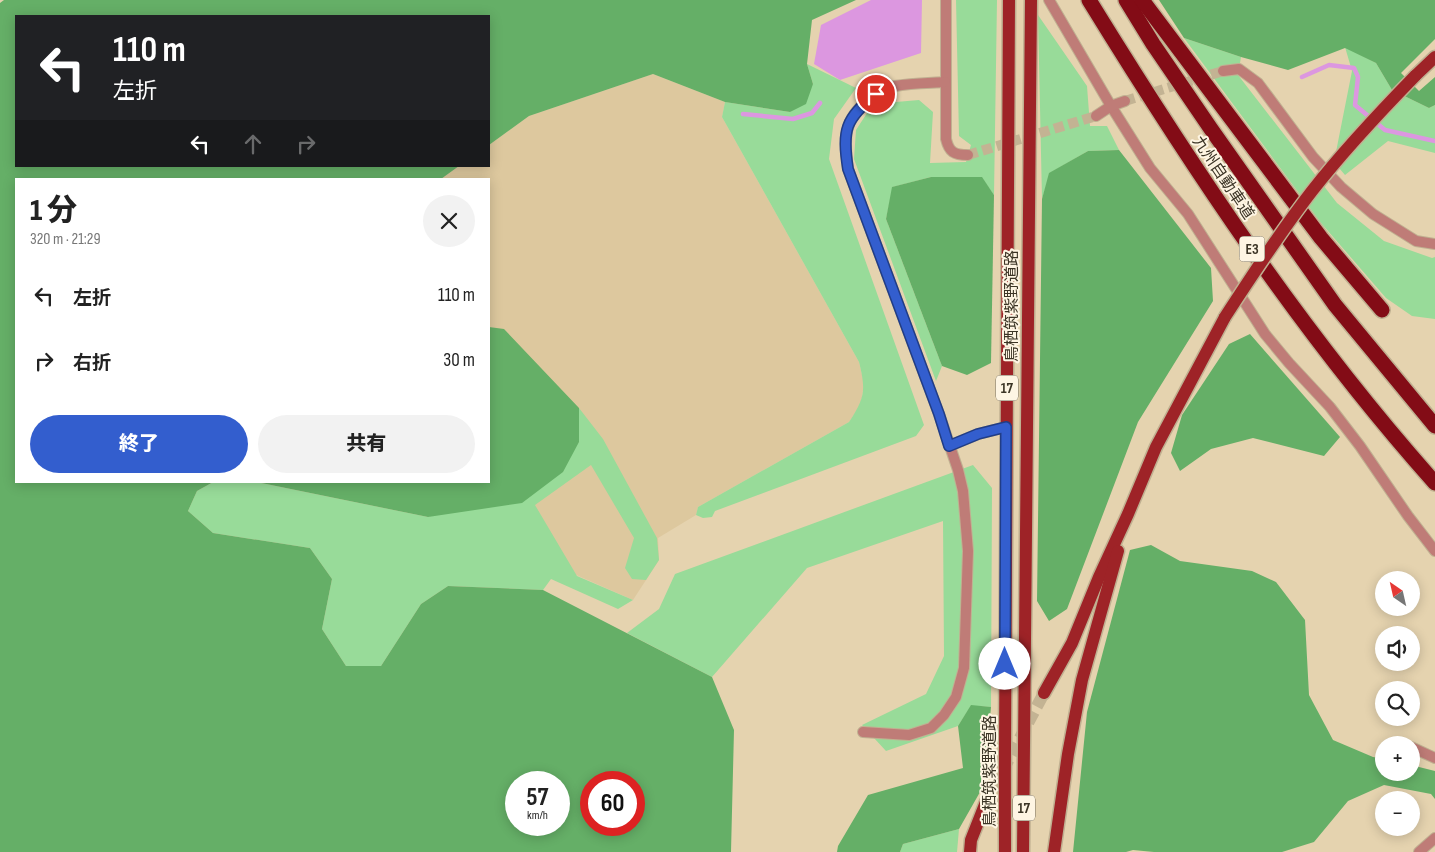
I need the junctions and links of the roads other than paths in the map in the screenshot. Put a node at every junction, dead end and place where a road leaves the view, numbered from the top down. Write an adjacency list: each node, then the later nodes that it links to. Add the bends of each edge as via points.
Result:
1 (946, 0): 10 (street)
2 (1009, 0): 18 (main road, 鳥栖筑紫野道路 / 17)
3 (1031, 0): 33 (main road, 鳥栖筑紫野道路 / 17)
4 (1049, 0): 12 (street)
5 (1089, 0): 20 (highway, 九州自動車道 / E3, via 1248,244 1310,330)
6 (1126, 0): 17 (highway, 九州自動車道 / E3, via 1334,305)
7 (1142, 0): 16 (highway, via 1322,238)
8 (1435, 57): 23 (main road, 17, bridge, via 1362,132 1312,191 1267,252 1225,317 1156,447)
9 (1223, 71): 15 (street, via 1239,70 1258,83 1313,157 1340,187 1373,214 1416,241)
10 (945, 82): 14 (street, via 949,150 956,155); 19 (street, via 894,86 876,94 858,108 848,125 844,145 848,169)
11 (1126, 100): 12 (street)
12 (1111, 106): 13 (street); 24 (street, via 1150,168 1188,214 1266,334 1360,446)
13 (1096, 116)
14 (968, 155)
15 (1435, 244)
16 (1382, 310)
17 (1435, 426)
18 (1006, 427): 19 (street); 32 (main road, 鳥栖筑紫野道路 / 17)
19 (949, 446): 26 (street, via 963,491 968,551 964,668 956,697 944,716 931,728 909,735)
20 (1416, 463): 21 (highway, 九州自動車道 / E3); 22 (highway)
21 (1435, 484)
22 (1435, 490)
23 (1128, 514): 25 (main road, 17, via 1072,643); 34 (main road, 17, via 1082,680)
24 (1435, 551)
25 (1044, 693)
26 (863, 732)
27 (1420, 751): 28 (street)
28 (1435, 758)
29 (986, 802): 31 (main road, via 971,840)
30 (1435, 838): 35 (street)
31 (970, 852)
32 (1005, 852)
33 (1023, 852)
34 (1054, 852)
35 (1419, 852)

